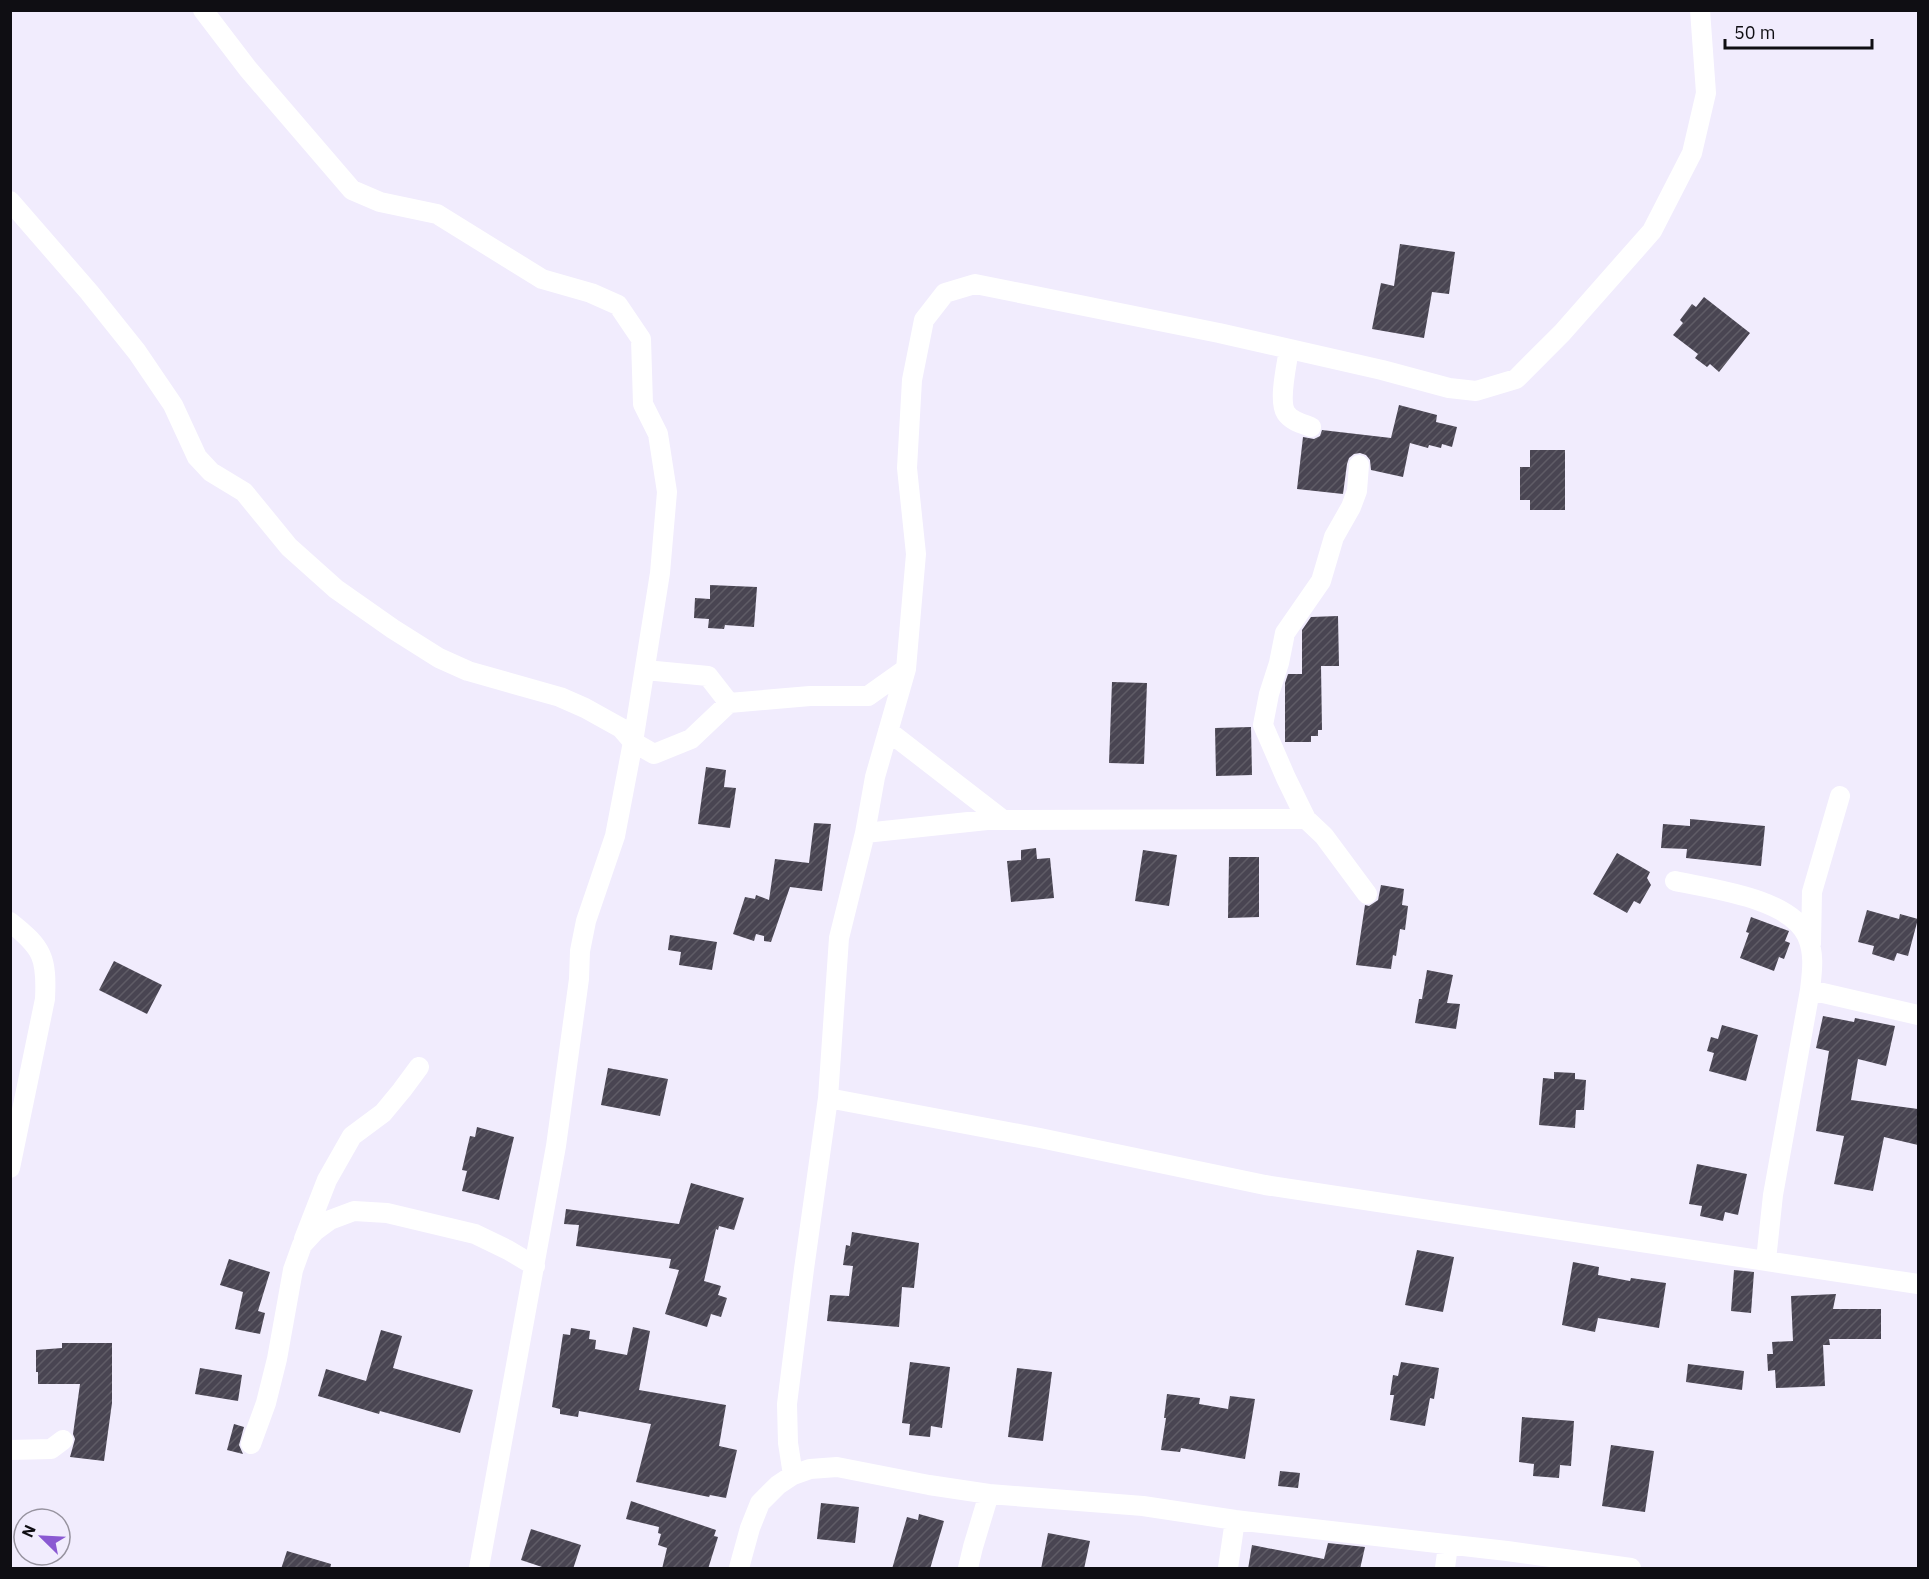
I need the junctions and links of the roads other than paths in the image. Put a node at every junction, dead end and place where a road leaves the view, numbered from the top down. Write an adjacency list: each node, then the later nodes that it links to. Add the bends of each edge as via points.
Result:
1 (202, 10): 8 (street, via 352,190 380,202 437,214 542,279 618,305 641,339 643,404 658,434 667,492)
2 (1700, 10): 4 (street, via 1706,93 1692,153 1652,231 1516,379 1476,391 1449,388)
3 (10, 201): 11 (street, via 137,352 173,405 197,457 211,472 244,492 289,547 328,582 439,658 468,671 560,697 621,728)
4 (1290, 349): 5 (street, via 1283,403 1286,414); 7 (street, via 975,284 945,293 924,320 912,380 907,468 915,554)
5 (1311, 427)
6 (1359, 465): 13 (street, via 1357,491 1334,537 1321,581 1285,633 1263,725)
7 (906, 669): 9 (street, via 868,696); 10 (street)
8 (645, 670): 9 (street, via 708,676); 11 (street)
9 (729, 703): 11 (street, via 692,739 654,754)
10 (888, 731): 14 (street); 15 (street, via 875,777)
11 (633, 742): 27 (street, via 615,836 579,951 579,979 556,1146)
12 (1840, 796): 19 (street, via 1812,892)
13 (1306, 819): 14 (street); 17 (street, via 1324,836)
14 (1003, 820): 15 (street)
15 (866, 833): 23 (street, via 839,938)
16 (1675, 881): 19 (street, via 1760,900 1786,914 1806,933)
17 (1367, 894)
18 (10, 922): 24 (street, via 39,948 46,974 45,999)
19 (1810, 947): 20 (street)
20 (1810, 990): 21 (street); 26 (street, via 1773,1195)
21 (1918, 1015)
22 (419, 1067): 25 (street, via 383,1113 352,1136 327,1180)
23 (828, 1098): 26 (street, via 1265,1185); 32 (street, via 787,1404)
24 (10, 1168)
25 (302, 1245): 27 (street, via 330,1220 354,1211 387,1213 475,1234); 30 (street, via 293,1270 266,1403)
26 (1766, 1260): 28 (street)
27 (535, 1266): 36 (street)
28 (1918, 1284)
29 (63, 1440): 31 (street, via 51,1449)
30 (251, 1444)
31 (10, 1450)
32 (794, 1474): 33 (street, via 837,1467); 37 (street, via 760,1503)
33 (989, 1494): 34 (street, via 1143,1506); 38 (street)
34 (1235, 1520): 35 (street); 39 (street)
35 (1448, 1545): 40 (street); 41 (street)
36 (479, 1569)
37 (739, 1569)
38 (968, 1569)
39 (1228, 1569)
40 (1445, 1569)
41 (1631, 1569)

